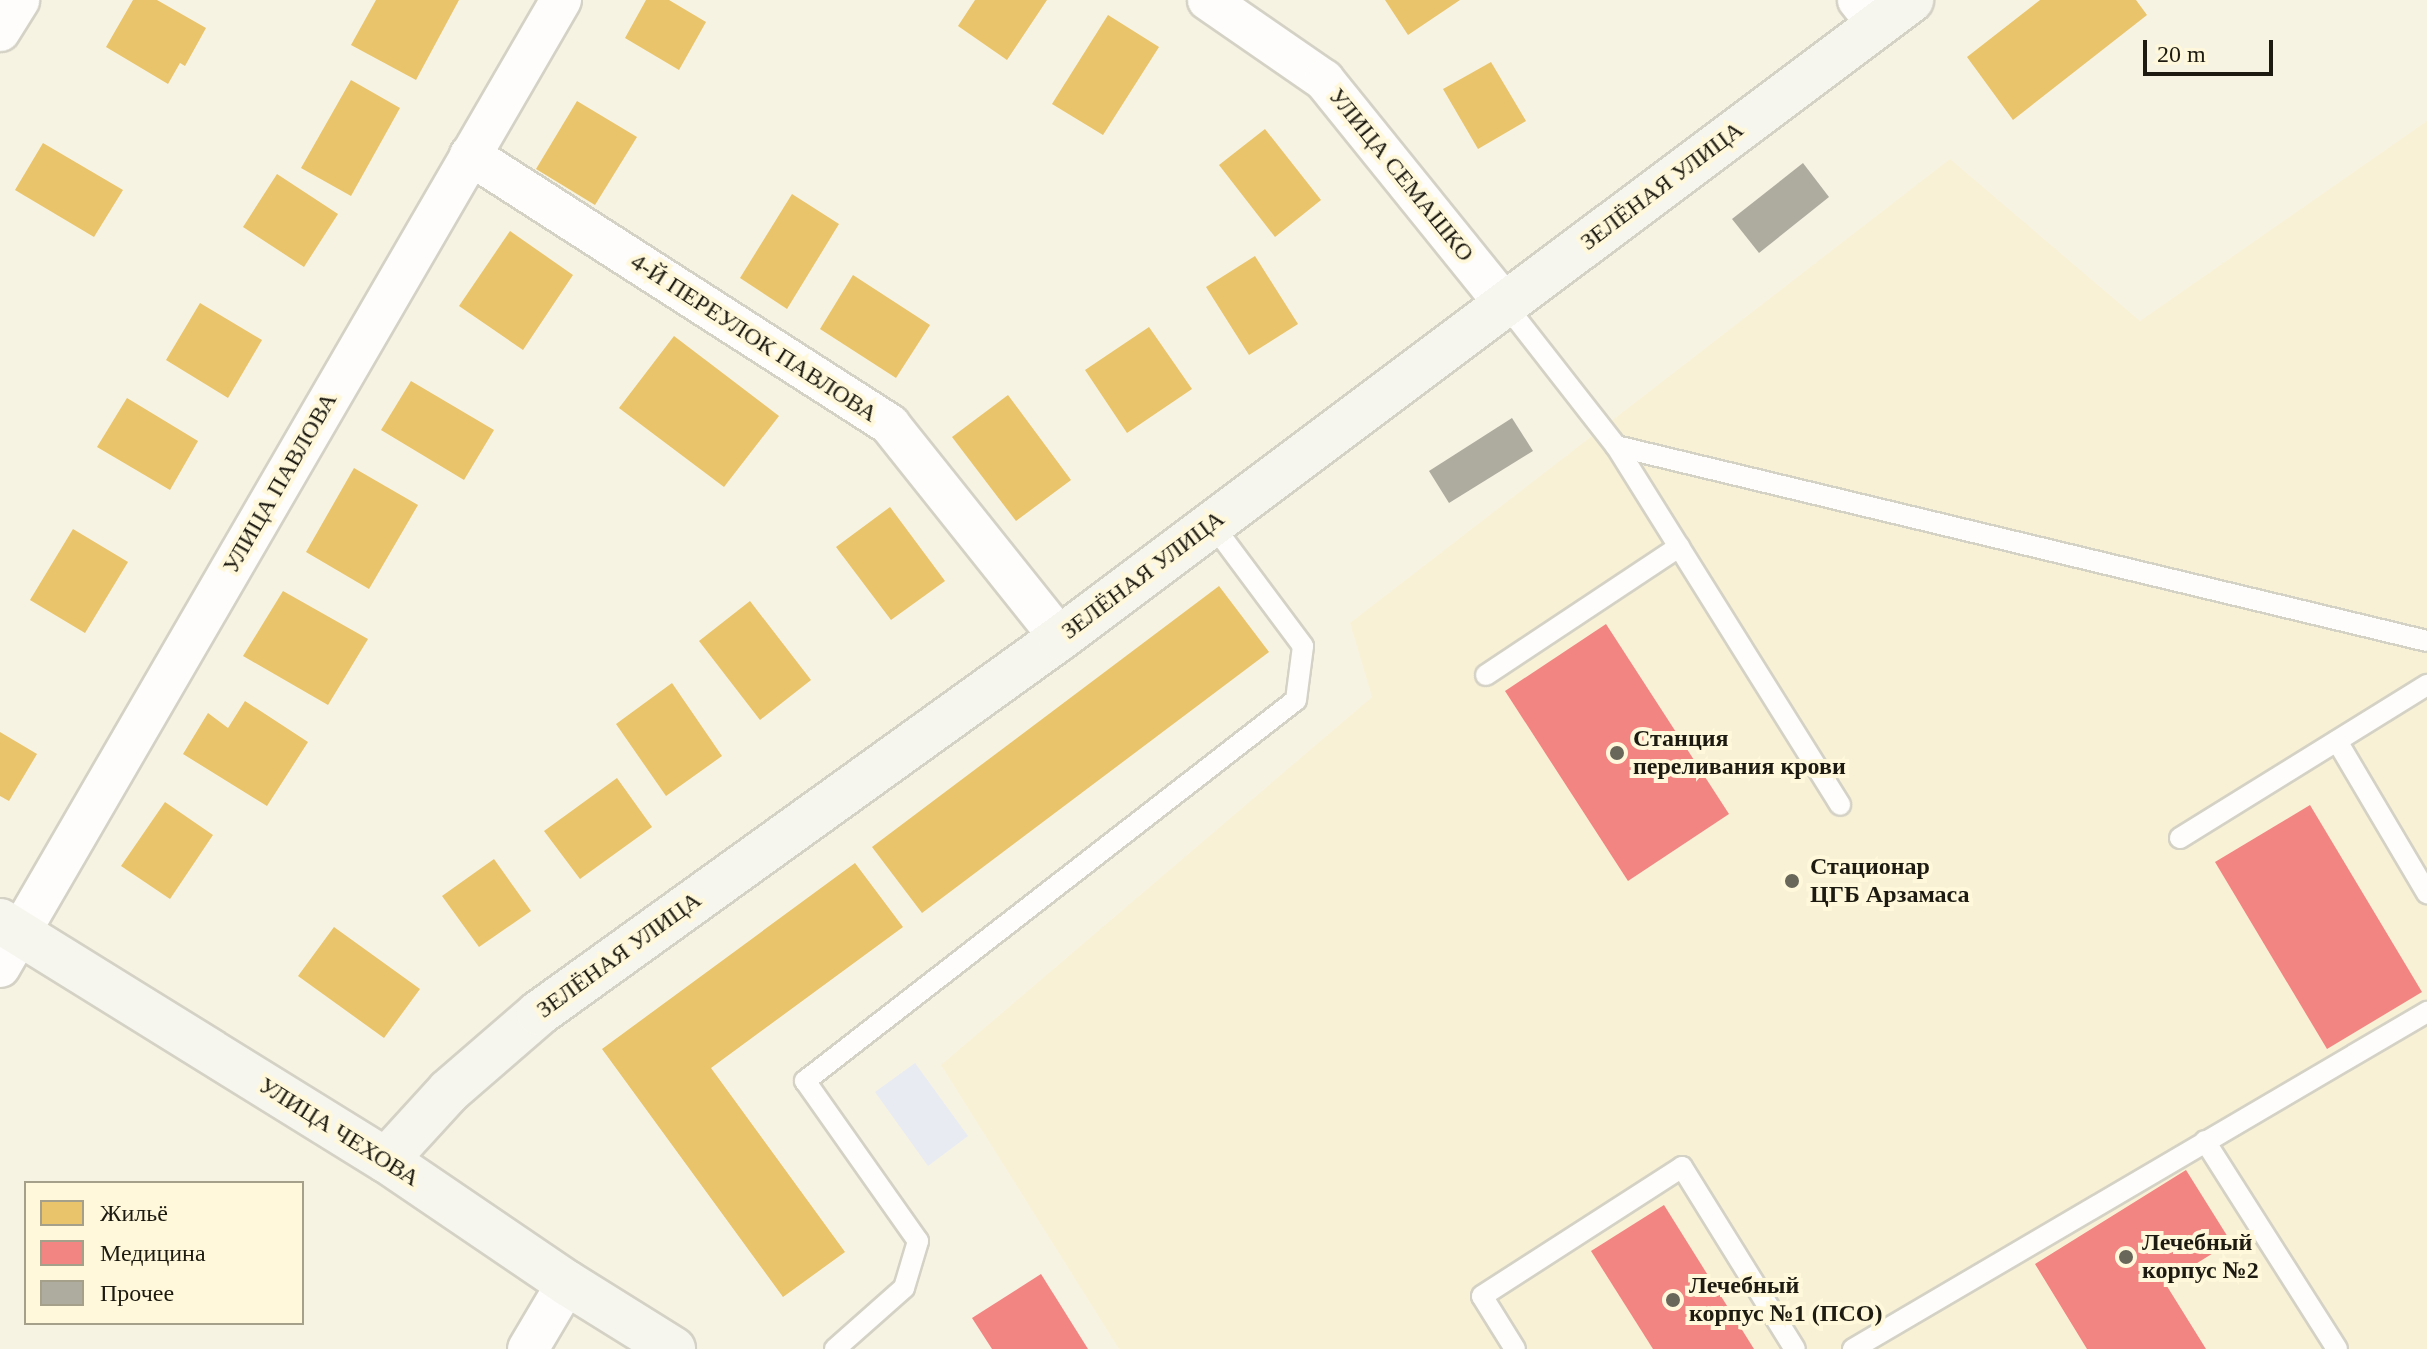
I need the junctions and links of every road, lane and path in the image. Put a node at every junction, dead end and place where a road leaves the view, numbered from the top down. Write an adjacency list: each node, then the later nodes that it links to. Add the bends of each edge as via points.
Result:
1 (19, 0): 5 (street)
2 (561, 0): 6 (street, УЛИЦА ПАВЛОВА)
3 (1208, 0): 7 (street, УЛИЦА СЕМАШКО, via 1324,80)
4 (1882, 8): 7 (street, ЗЕЛЁНАЯ УЛИЦА)
5 (0, 31)
6 (470, 155): 12 (street, 4-Й ПЕРЕУЛОК ПАВЛОВА, via 890,425); 20 (street, УЛИЦА ПАВЛОВА)
7 (1505, 304): 8 (lane); 9 (street, ЗЕЛЁНАЯ УЛИЦА)
8 (1616, 446): 10 (lane); 13 (lane)
9 (1212, 524): 12 (street, ЗЕЛЁНАЯ УЛИЦА); 27 (lane, via 1303,646 1296,700 805,1081 918,1241 904,1288)
10 (1679, 547): 14 (lane); 17 (lane)
11 (2427, 620): 13 (lane)
12 (1060, 638): 23 (street, ЗЕЛЁНАЯ УЛИЦА, via 539,1013 449,1091)
13 (2419, 638)
14 (1486, 675)
15 (2427, 685): 16 (lane)
16 (2337, 741): 18 (lane); 19 (lane)
17 (1840, 805)
18 (2180, 838)
19 (2427, 893)
20 (7, 940): 23 (street, УЛИЦА ЧЕХОВА)
21 (2427, 1012): 22 (lane)
22 (2205, 1141): 30 (lane); 31 (lane)
23 (386, 1160): 24 (street, УЛИЦА ЧЕХОВА)
24 (567, 1283): 25 (street); 26 (street, УЛИЦА ЧЕХОВА)
25 (528, 1349)
26 (673, 1349)
27 (835, 1349)
28 (1515, 1349): 29 (lane, via 1482,1296 1682,1167)
29 (1795, 1349)
30 (1853, 1349)
31 (2337, 1349)

